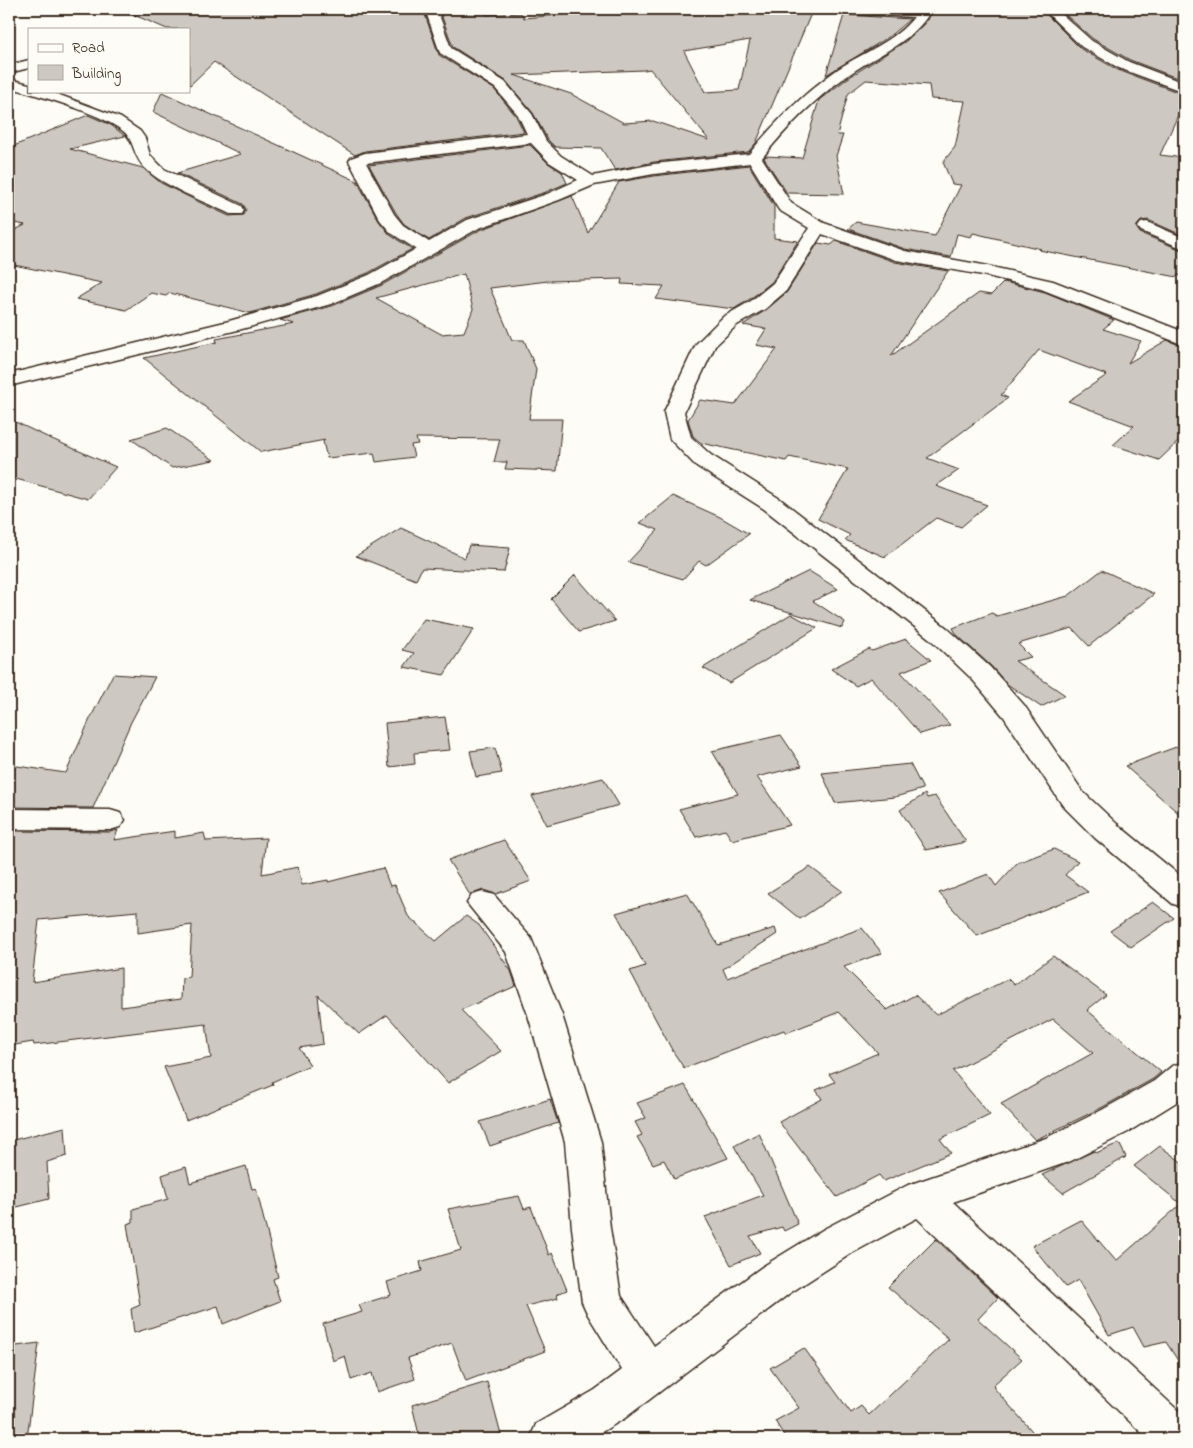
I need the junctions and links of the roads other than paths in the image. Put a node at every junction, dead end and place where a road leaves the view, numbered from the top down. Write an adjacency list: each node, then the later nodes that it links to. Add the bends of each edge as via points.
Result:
1 (430, 9): 13 (street, via 445,50 500,85 525,114)
2 (846, 9): 4 (street)
3 (1049, 9): 8 (street, via 1087,44 1124,65)
4 (925, 11): 14 (street, via 907,34 843,71 810,97)
5 (28, 64): 6 (street)
6 (9, 68)
7 (9, 83): 9 (street)
8 (1184, 88)
9 (28, 90)
10 (28, 90): 12 (street)
11 (34, 92): 16 (street, via 116,122 134,132 150,166)
12 (9, 93)
13 (536, 138): 15 (street, via 555,159); 20 (street, via 357,161 386,216 398,229)
14 (754, 158): 15 (street, via 668,167); 17 (street, via 785,206)
15 (590, 181): 20 (street, via 553,198 473,224)
16 (236, 210)
17 (818, 227): 21 (street, via 902,256 1047,285); 25 (street, via 780,287 758,305 730,321 706,344 674,412 680,439 703,460 780,510 938,633 1014,711 1073,799)
18 (1147, 227): 19 (street)
19 (1184, 244)
20 (428, 249): 22 (street, via 375,278 324,300)
21 (1184, 339)
22 (9, 380)
23 (9, 819): 24 (street)
24 (110, 820)
25 (1184, 896)
26 (484, 903): 29 (street, via 520,947 545,1015 583,1142 602,1302)
27 (1184, 1076): 28 (street, via 1115,1122 1058,1150)
28 (921, 1197): 29 (street, via 838,1241 776,1280); 31 (street)
29 (649, 1375): 30 (street, via 610,1404)
30 (551, 1439)
31 (1178, 1439)

